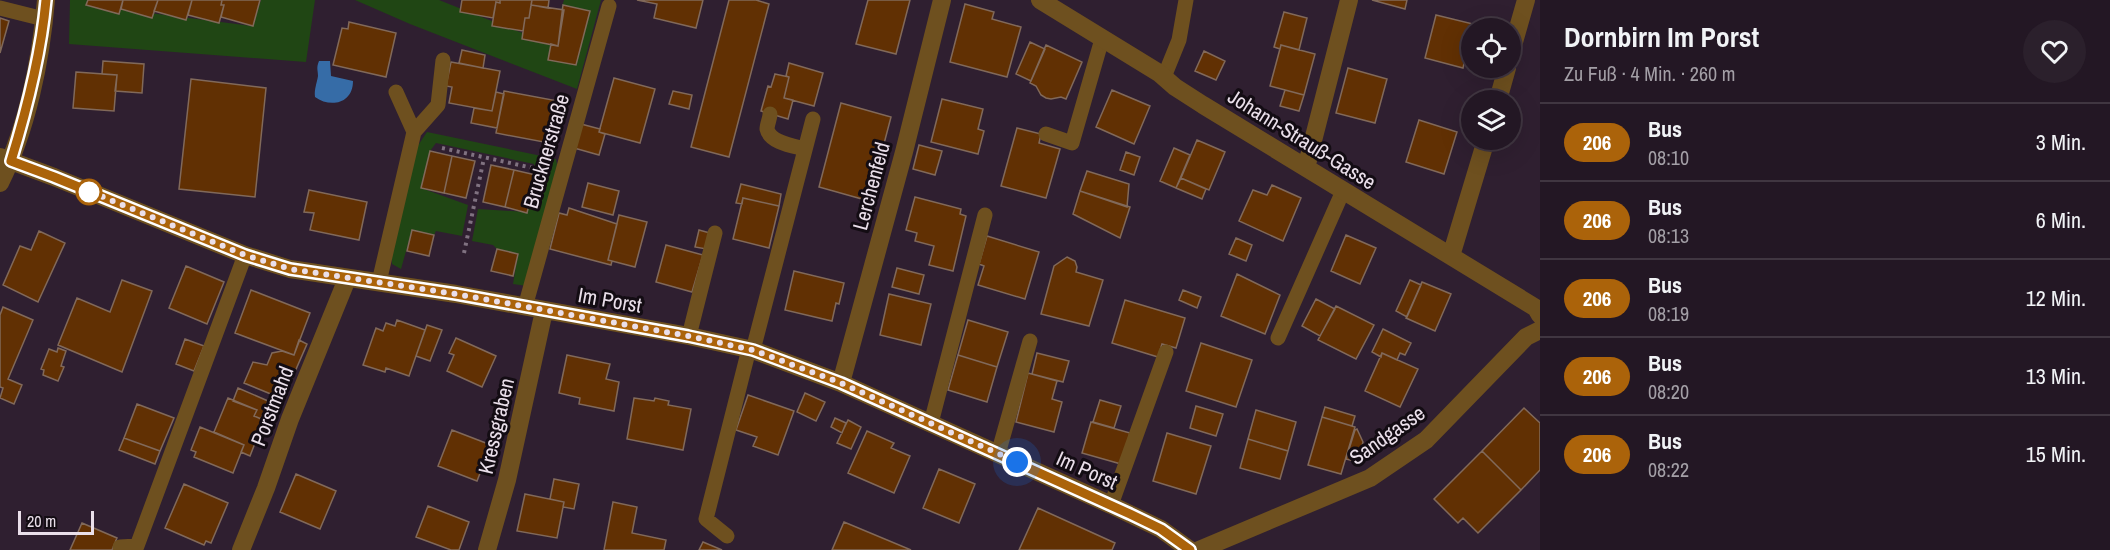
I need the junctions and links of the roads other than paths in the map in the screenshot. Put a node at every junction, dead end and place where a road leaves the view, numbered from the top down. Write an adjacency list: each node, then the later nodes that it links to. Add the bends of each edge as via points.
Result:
1 (46, 0): 10 (street)
2 (942, 0): 40 (street, Lerchenfeld)
3 (1040, 0): 11 (street, Johann-Strauß-Gasse)
4 (1186, 0): 13 (lane, via 1179,40)
5 (1349, 0): 22 (street)
6 (1526, 0): 9 (street)
7 (609, 6): 31 (lane, Brucknerstraße)
8 (0, 9): 10 (lane)
9 (1521, 18)
10 (44, 19): 21 (street, via 23,121)
11 (1102, 39): 13 (street, Johann-Strauß-Gasse); 18 (lane, via 1072,143)
12 (443, 60): 17 (lane, via 438,105)
13 (1164, 77): 22 (street, Johann-Strauß-Gasse)
14 (396, 92): 17 (lane)
15 (770, 114): 19 (lane, via 767,129 771,136)
16 (813, 119): 19 (lane)
17 (414, 132): 30 (lane)
18 (1046, 134)
19 (805, 149): 38 (lane)
20 (1483, 150): 28 (street)
21 (5, 159): 23 (street); 27 (street, Im Porst)
22 (1306, 168): 24 (street, Johann-Strauß-Gasse)
23 (0, 183)
24 (1343, 191): 28 (street, Johann-Strauß-Gasse); 36 (lane)
25 (985, 215): 41 (lane)
26 (716, 233): 35 (lane)
27 (245, 255): 29 (street, Im Porst, via 290,269); 45 (lane, via 137,546)
28 (1451, 256): 33 (street, Johann-Strauß-Gasse, via 1536,308)
29 (347, 279): 30 (street, Im Porst); 46 (street, Porstmahd)
30 (379, 282): 31 (street, Im Porst)
31 (525, 307): 32 (street, Im Porst)
32 (544, 312): 35 (street, Im Porst); 47 (street, Kressgraben, via 507,480)
33 (1540, 315)
34 (1540, 330): 49 (street, Sandgasse, via 1526,337 1425,440 1370,478)
35 (688, 336): 38 (street, Im Porst)
36 (1278, 338)
37 (1030, 341): 42 (lane)
38 (751, 350): 40 (street, Im Porst); 44 (lane, via 706,519)
39 (1166, 352): 43 (lane)
40 (841, 383): 41 (street, Im Porst)
41 (931, 423): 42 (street, Im Porst)
42 (998, 454): 43 (street, Im Porst)
43 (1111, 505): 48 (street, Im Porst, via 1161,529)
44 (727, 536)
45 (120, 547)
46 (241, 550)
47 (487, 550)
48 (1190, 550)
49 (1198, 550)

